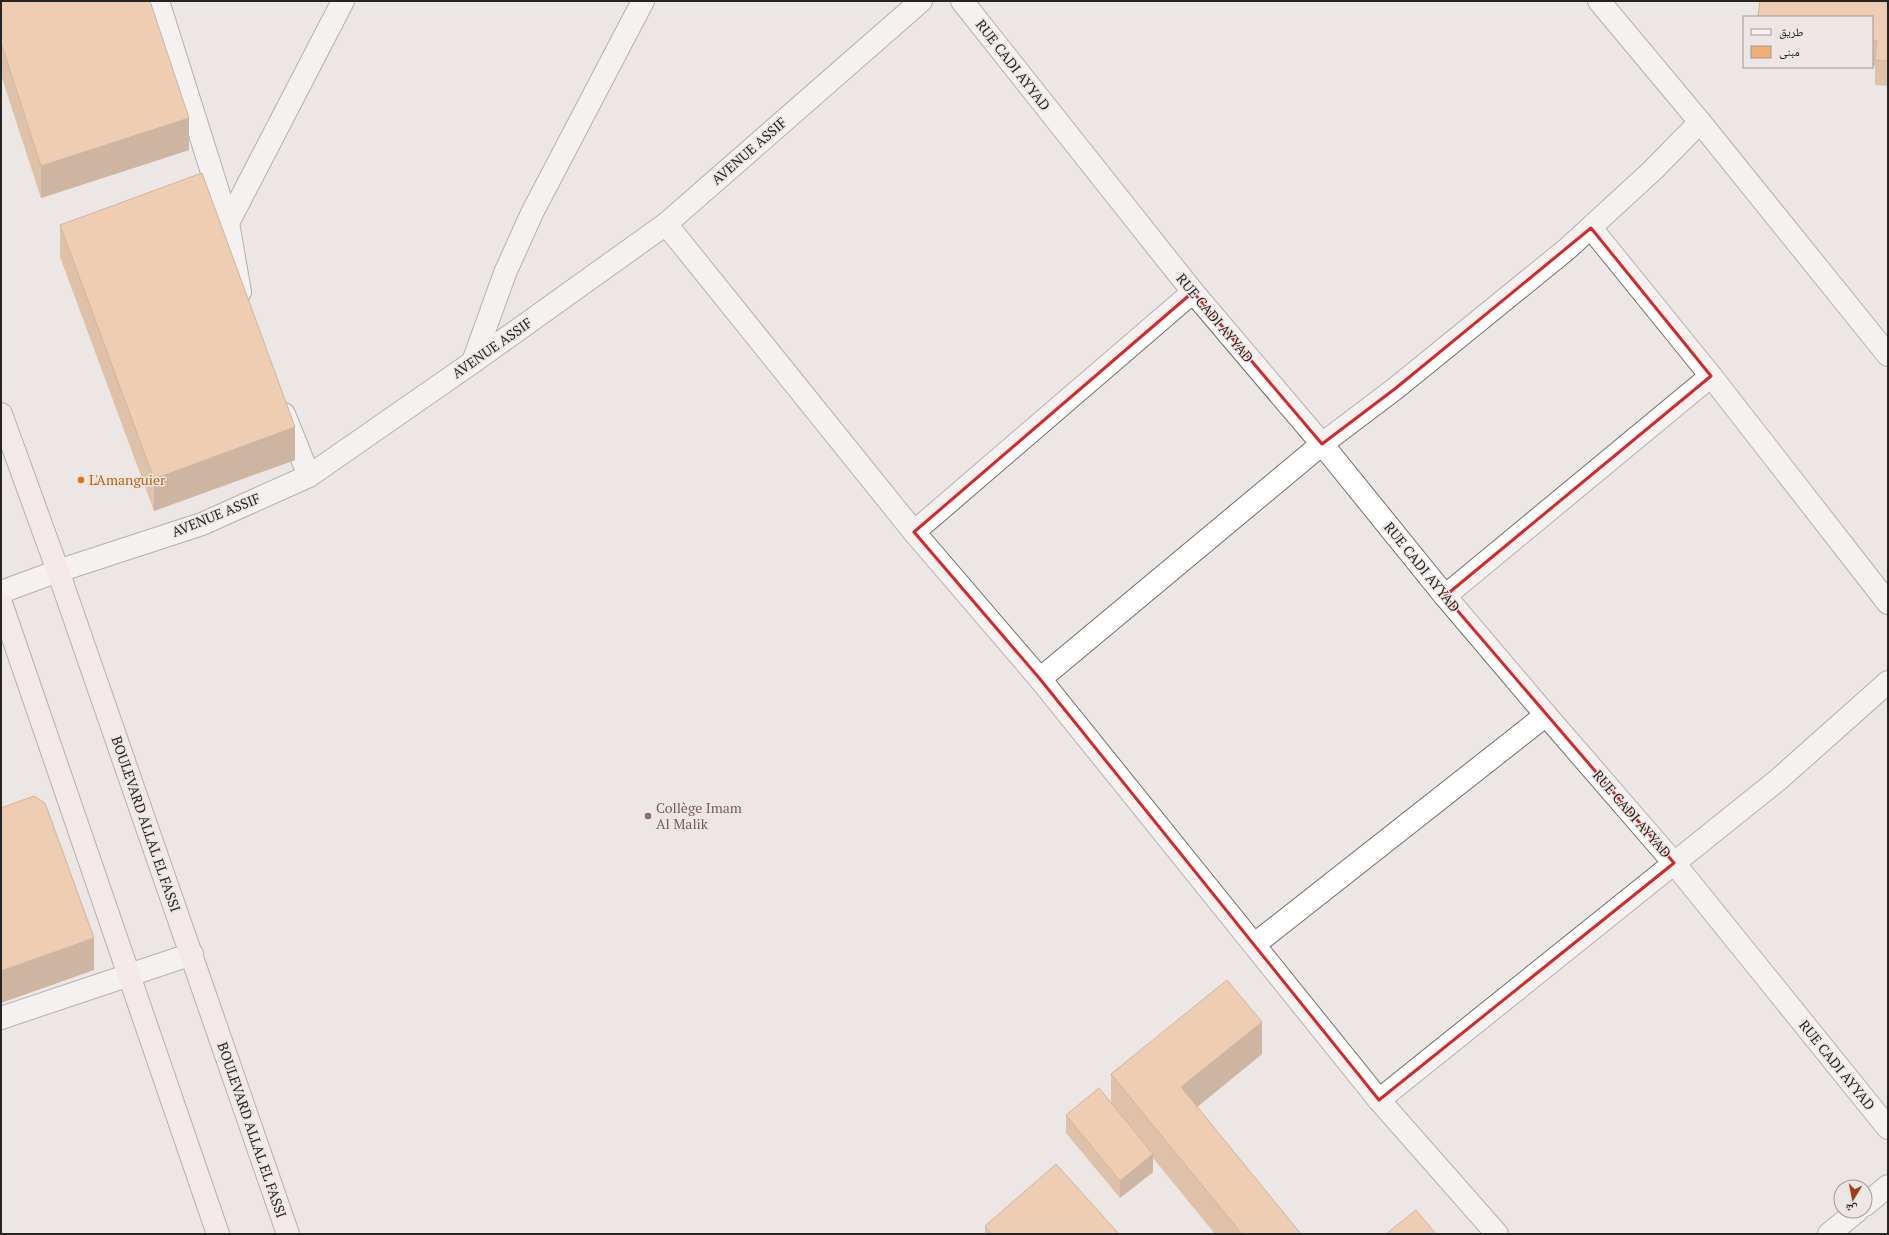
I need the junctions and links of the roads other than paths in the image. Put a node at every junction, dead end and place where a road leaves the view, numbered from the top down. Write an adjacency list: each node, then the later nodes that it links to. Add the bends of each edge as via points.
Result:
1 (158, 1): 8 (street)
2 (343, 1): 8 (street)
3 (643, 1): 14 (street, via 532,213 505,273)
4 (921, 1): 9 (street, AVENUE ASSIF)
5 (962, 1): 11 (street, RUE CADI AYYAD)
6 (1599, 1): 7 (street)
7 (1700, 122): 10 (street); 13 (street)
8 (228, 223): 12 (street)
9 (666, 224): 14 (street, AVENUE ASSIF); 20 (street)
10 (1591, 228): 15 (street); 18 (street, via 1396,388)
11 (1193, 292): 18 (street, RUE CADI AYYAD); 20 (street)
12 (243, 311)
13 (1888, 355)
14 (473, 362): 19 (street, AVENUE ASSIF)
15 (1711, 376): 23 (street); 25 (street)
16 (278, 397): 19 (street)
17 (1, 414): 21 (main road, BOULEVARD ALLAL EL FASSI)
18 (1322, 444): 23 (street, RUE CADI AYYAD); 26 (street)
19 (309, 476): 21 (street, AVENUE ASSIF, via 202,524)
20 (914, 532): 26 (street)
21 (58, 571): 22 (street, AVENUE ASSIF); 31 (main road, BOULEVARD ALLAL EL FASSI)
22 (1, 592)
23 (1445, 596): 28 (street, RUE CADI AYYAD)
24 (1, 603): 32 (main road)
25 (1888, 603)
26 (1040, 679): 30 (street)
27 (1888, 682): 29 (street, via 1779,779)
28 (1546, 715): 29 (street, RUE CADI AYYAD); 30 (street)
29 (1674, 863): 34 (street); 35 (street, RUE CADI AYYAD)
30 (1255, 944): 34 (street)
31 (192, 954): 32 (street); 40 (main road, BOULEVARD ALLAL EL FASSI)
32 (129, 975): 33 (street); 39 (main road)
33 (1, 1018)
34 (1379, 1100): 41 (street)
35 (1888, 1128)
36 (1888, 1186): 37 (street)
37 (1873, 1198)
38 (1847, 1219): 42 (street)
39 (218, 1234)
40 (288, 1234)
41 (1497, 1234)
42 (1829, 1234)

